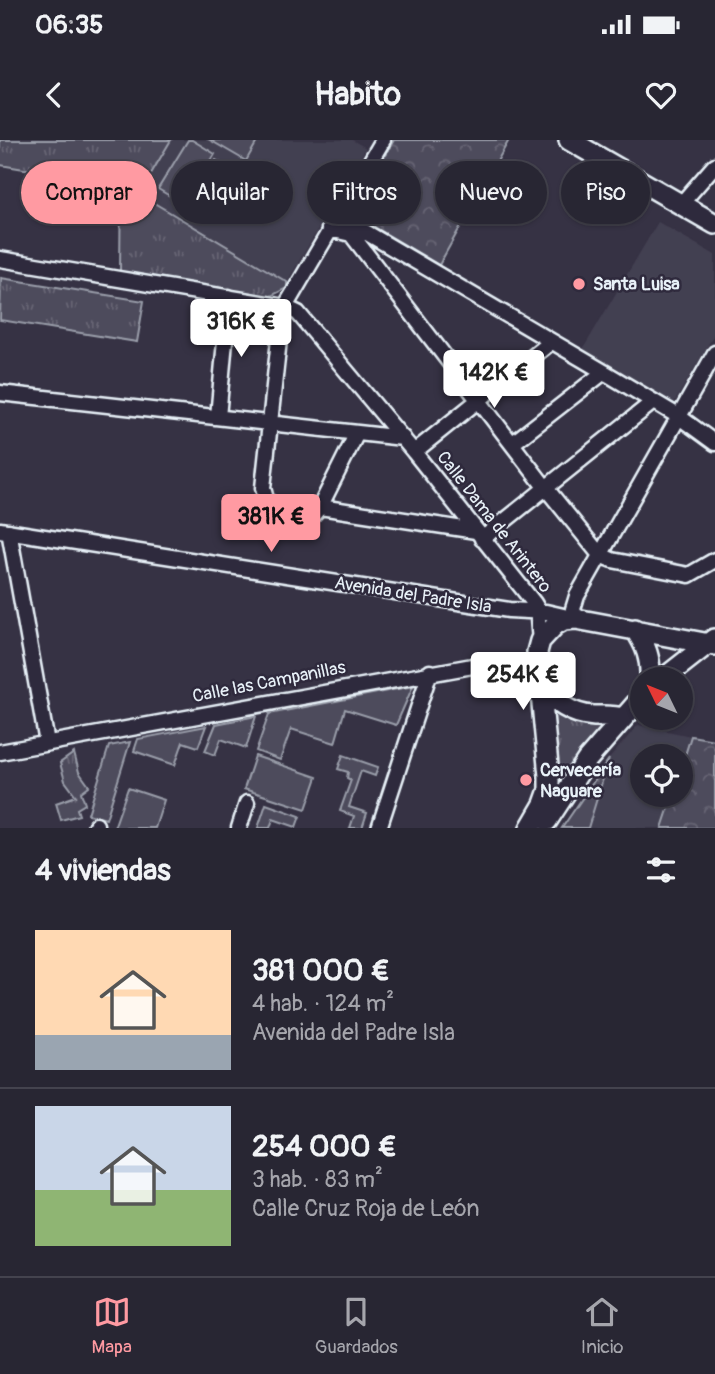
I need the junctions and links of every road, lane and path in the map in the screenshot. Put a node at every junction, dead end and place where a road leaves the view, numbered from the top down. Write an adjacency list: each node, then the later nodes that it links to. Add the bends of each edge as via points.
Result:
1 (383, 140): 3 (street)
2 (569, 140): 5 (main road)
3 (371, 161)
4 (715, 165): 5 (street)
5 (681, 204): 8 (main road)
6 (333, 224): 9 (street)
7 (351, 224): 10 (street)
8 (715, 224)
9 (330, 229): 12 (street, via 351,234); 14 (street)
10 (400, 254): 12 (street, via 389,262); 15 (street)
11 (0, 259): 13 (street, Calle Dama de Arintero)
12 (383, 276): 20 (street)
13 (229, 297): 14 (street, Calle Dama de Arintero); 23 (street)
14 (285, 307): 24 (street); 26 (street, Calle Dama de Arintero, via 298,313)
15 (551, 342): 17 (street); 20 (street)
16 (715, 353): 18 (street)
17 (604, 372): 21 (street); 27 (street)
18 (710, 372): 22 (street)
19 (0, 393): 23 (street)
20 (479, 399): 27 (street); 29 (street)
21 (653, 402): 22 (street); 30 (street)
22 (678, 416): 28 (street); 34 (street)
23 (218, 417): 24 (street)
24 (269, 424): 25 (street); 31 (street, via 266,499 271,504)
25 (357, 433): 26 (street); 31 (street)
26 (403, 438): 29 (street, Calle Dama de Arintero)
27 (513, 443): 30 (street)
28 (715, 443)
29 (414, 452): 33 (street, Calle Dama de Arintero)
30 (545, 487): 33 (street); 34 (street)
31 (315, 512): 33 (street)
32 (5, 530): 36 (street, Avenida del Padre Isla); 47 (street)
33 (479, 535): 36 (street, Calle Dama de Arintero)
34 (600, 555): 35 (street, via 689,575); 37 (street, via 574,601)
35 (715, 560)
36 (538, 613): 37 (street, Avenida del Padre Isla); 40 (street, Calle Dama de Arintero)
37 (576, 619): 38 (main road, Avenida del Padre Isla); 40 (main road, Avenida del Padre Isla, via 555,625)
38 (635, 629): 39 (main road, Avenida del Padre Isla); 41 (main road, via 646,646)
39 (713, 639): 42 (main road)
40 (540, 641): 44 (main road)
41 (650, 667)
42 (678, 667)
43 (430, 672): 44 (street, Calle las Campanillas, via 504,665); 47 (street, Calle las Campanillas); 51 (street)
44 (540, 687): 46 (main road, via 570,710); 52 (main road, via 550,776)
45 (630, 710): 46 (main road)
46 (622, 718): 53 (main road, via 577,773)
47 (47, 743): 48 (street, Calle las Campanillas)
48 (0, 752)
49 (247, 803): 50 (street)
50 (239, 828)
51 (379, 828)
52 (530, 828)
53 (542, 828)

